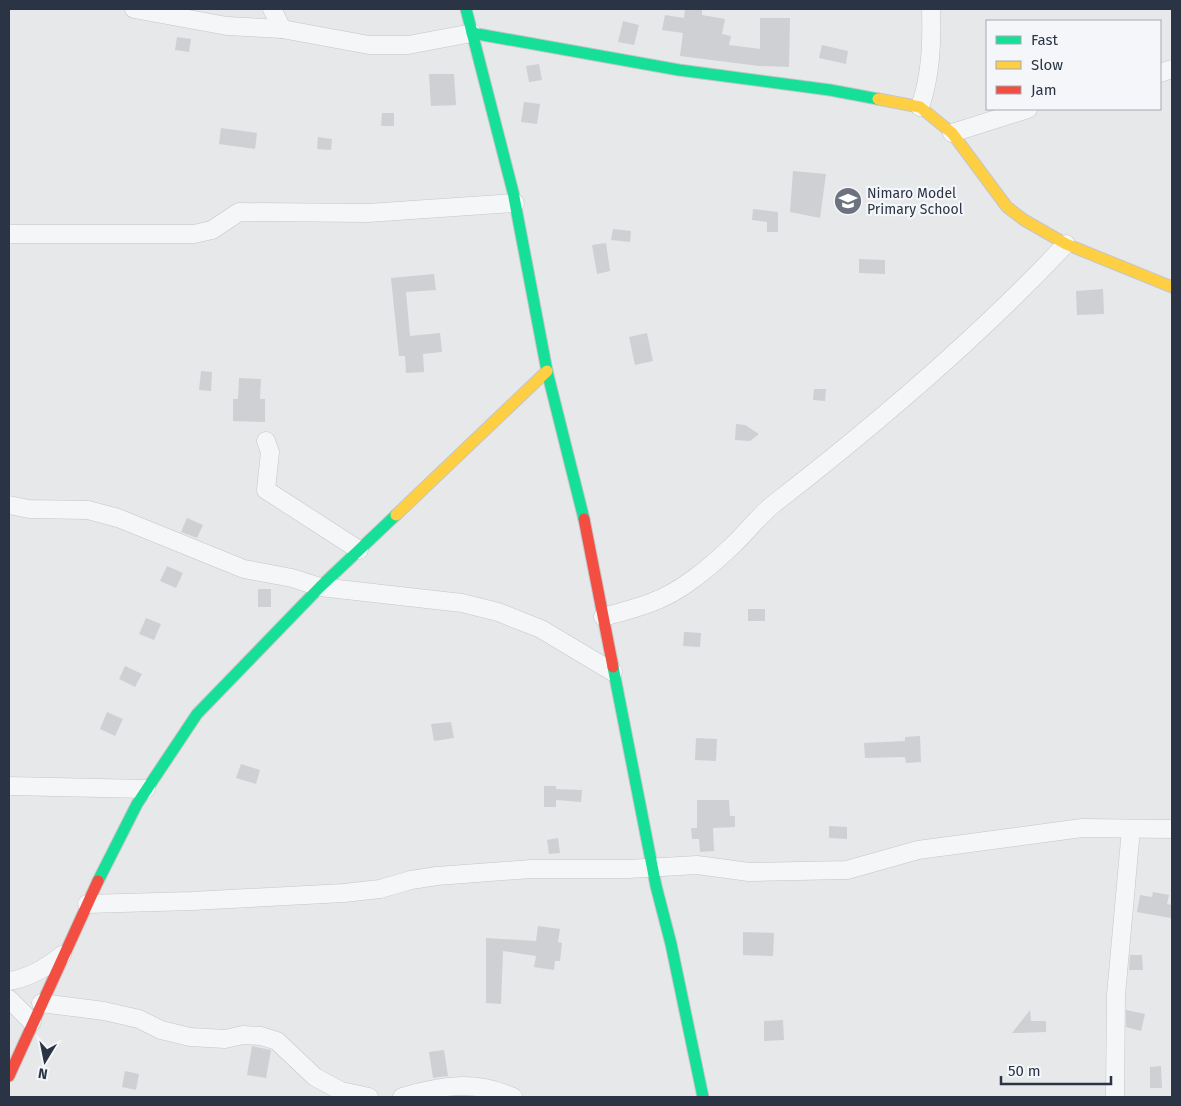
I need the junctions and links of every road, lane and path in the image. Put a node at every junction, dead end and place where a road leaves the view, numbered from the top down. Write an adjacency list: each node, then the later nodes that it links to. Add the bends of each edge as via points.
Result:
1 (134, 9): 5 (street, via 227,26)
2 (272, 9): 5 (street)
3 (466, 9): 6 (street)
4 (931, 9): 7 (street, via 928,83)
5 (282, 29): 6 (street, via 369,46 408,45)
6 (472, 33): 7 (street, via 679,70 840,92); 10 (street)
7 (920, 107): 9 (street)
8 (1025, 110): 9 (street)
9 (952, 133): 12 (street, via 1007,207)
10 (515, 203): 11 (street, via 368,213 239,212 212,230 194,234); 14 (street)
11 (9, 234)
12 (1066, 244): 13 (street); 19 (street, via 958,351 759,516 708,568 672,593)
13 (1172, 287)
14 (547, 371): 17 (street); 19 (street, via 583,514)
15 (266, 441): 17 (street, via 270,452 266,490)
16 (9, 505): 18 (street, via 29,509 88,510 118,518 244,569)
17 (359, 550): 18 (street)
18 (320, 587): 20 (street, via 462,603 498,612 541,629); 22 (street, via 197,714)
19 (603, 617): 20 (street)
20 (613, 672): 25 (street)
21 (9, 786): 22 (street)
22 (146, 789): 26 (street)
23 (1131, 829): 24 (street); 25 (street, via 1082,828 918,850 847,870 749,872 697,865); 37 (street, via 1116,995)
24 (1172, 830)
25 (654, 866): 26 (street, via 531,869 437,876 380,889 344,893); 36 (street)
26 (87, 904): 27 (street)
27 (64, 954): 28 (street, via 46,968); 30 (street)
28 (9, 981)
29 (9, 999): 31 (street)
30 (41, 1003): 31 (street); 33 (street, via 104,1011 190,1038 261,1036 277,1041 315,1077 341,1091)
31 (32, 1022): 32 (street)
32 (9, 1076)
33 (369, 1097)
34 (402, 1097): 35 (street, via 435,1088 477,1085)
35 (513, 1097)
36 (703, 1097)
37 (1115, 1097)

